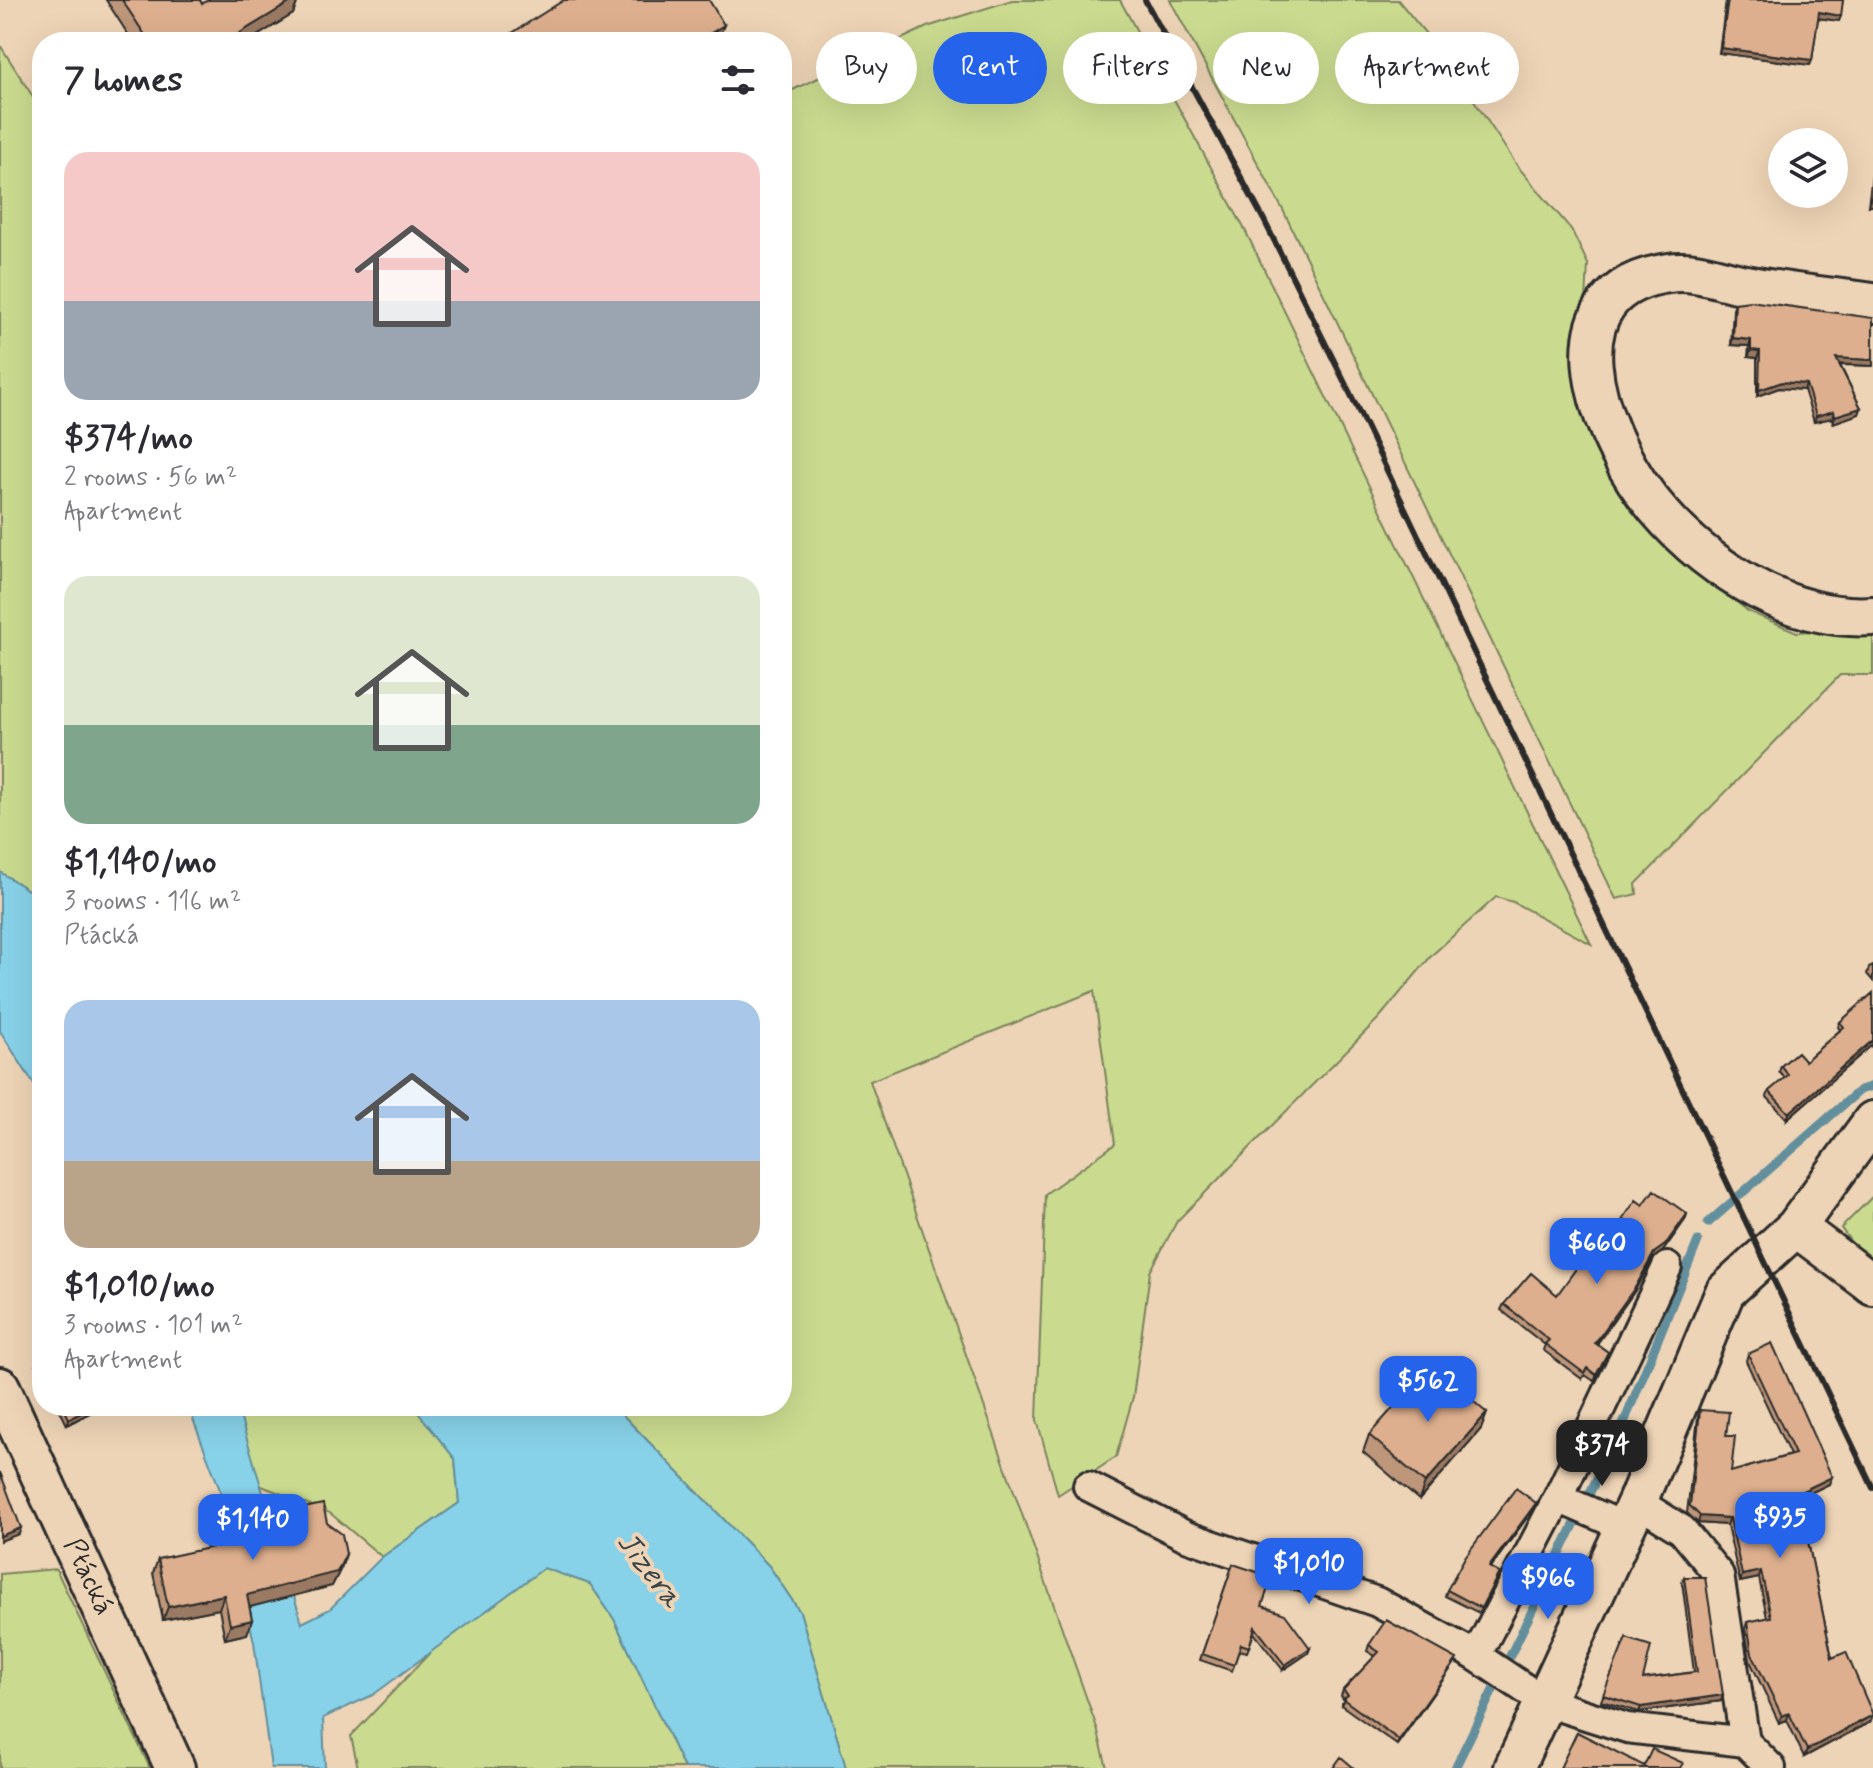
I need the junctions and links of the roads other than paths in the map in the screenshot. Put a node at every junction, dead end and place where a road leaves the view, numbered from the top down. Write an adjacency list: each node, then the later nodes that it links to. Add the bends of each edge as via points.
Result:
1 (1873, 303): 2 (main road, via 1670,272 1620,291 1599,311 1590,363 1603,413 1627,465 1647,497 1687,537 1730,573 1779,600 1819,614)
2 (1873, 616)
3 (1873, 1122): 4 (main road)
4 (1796, 1227): 6 (main road); 10 (main road, via 1725,1292)
5 (1667, 1267): 9 (street)
6 (1873, 1285)
7 (0, 1387): 14 (main road, Ptácká)
8 (1088, 1486): 11 (street, via 1186,1536 1377,1602)
9 (1558, 1498): 10 (street); 11 (street)
10 (1631, 1514): 12 (main road); 13 (street, via 1682,1530 1719,1575)
11 (1476, 1656): 12 (street)
12 (1545, 1702): 13 (street, via 1627,1728); 15 (main road)
13 (1745, 1742): 16 (street)
14 (175, 1768)
15 (1514, 1768)
16 (1771, 1768)

